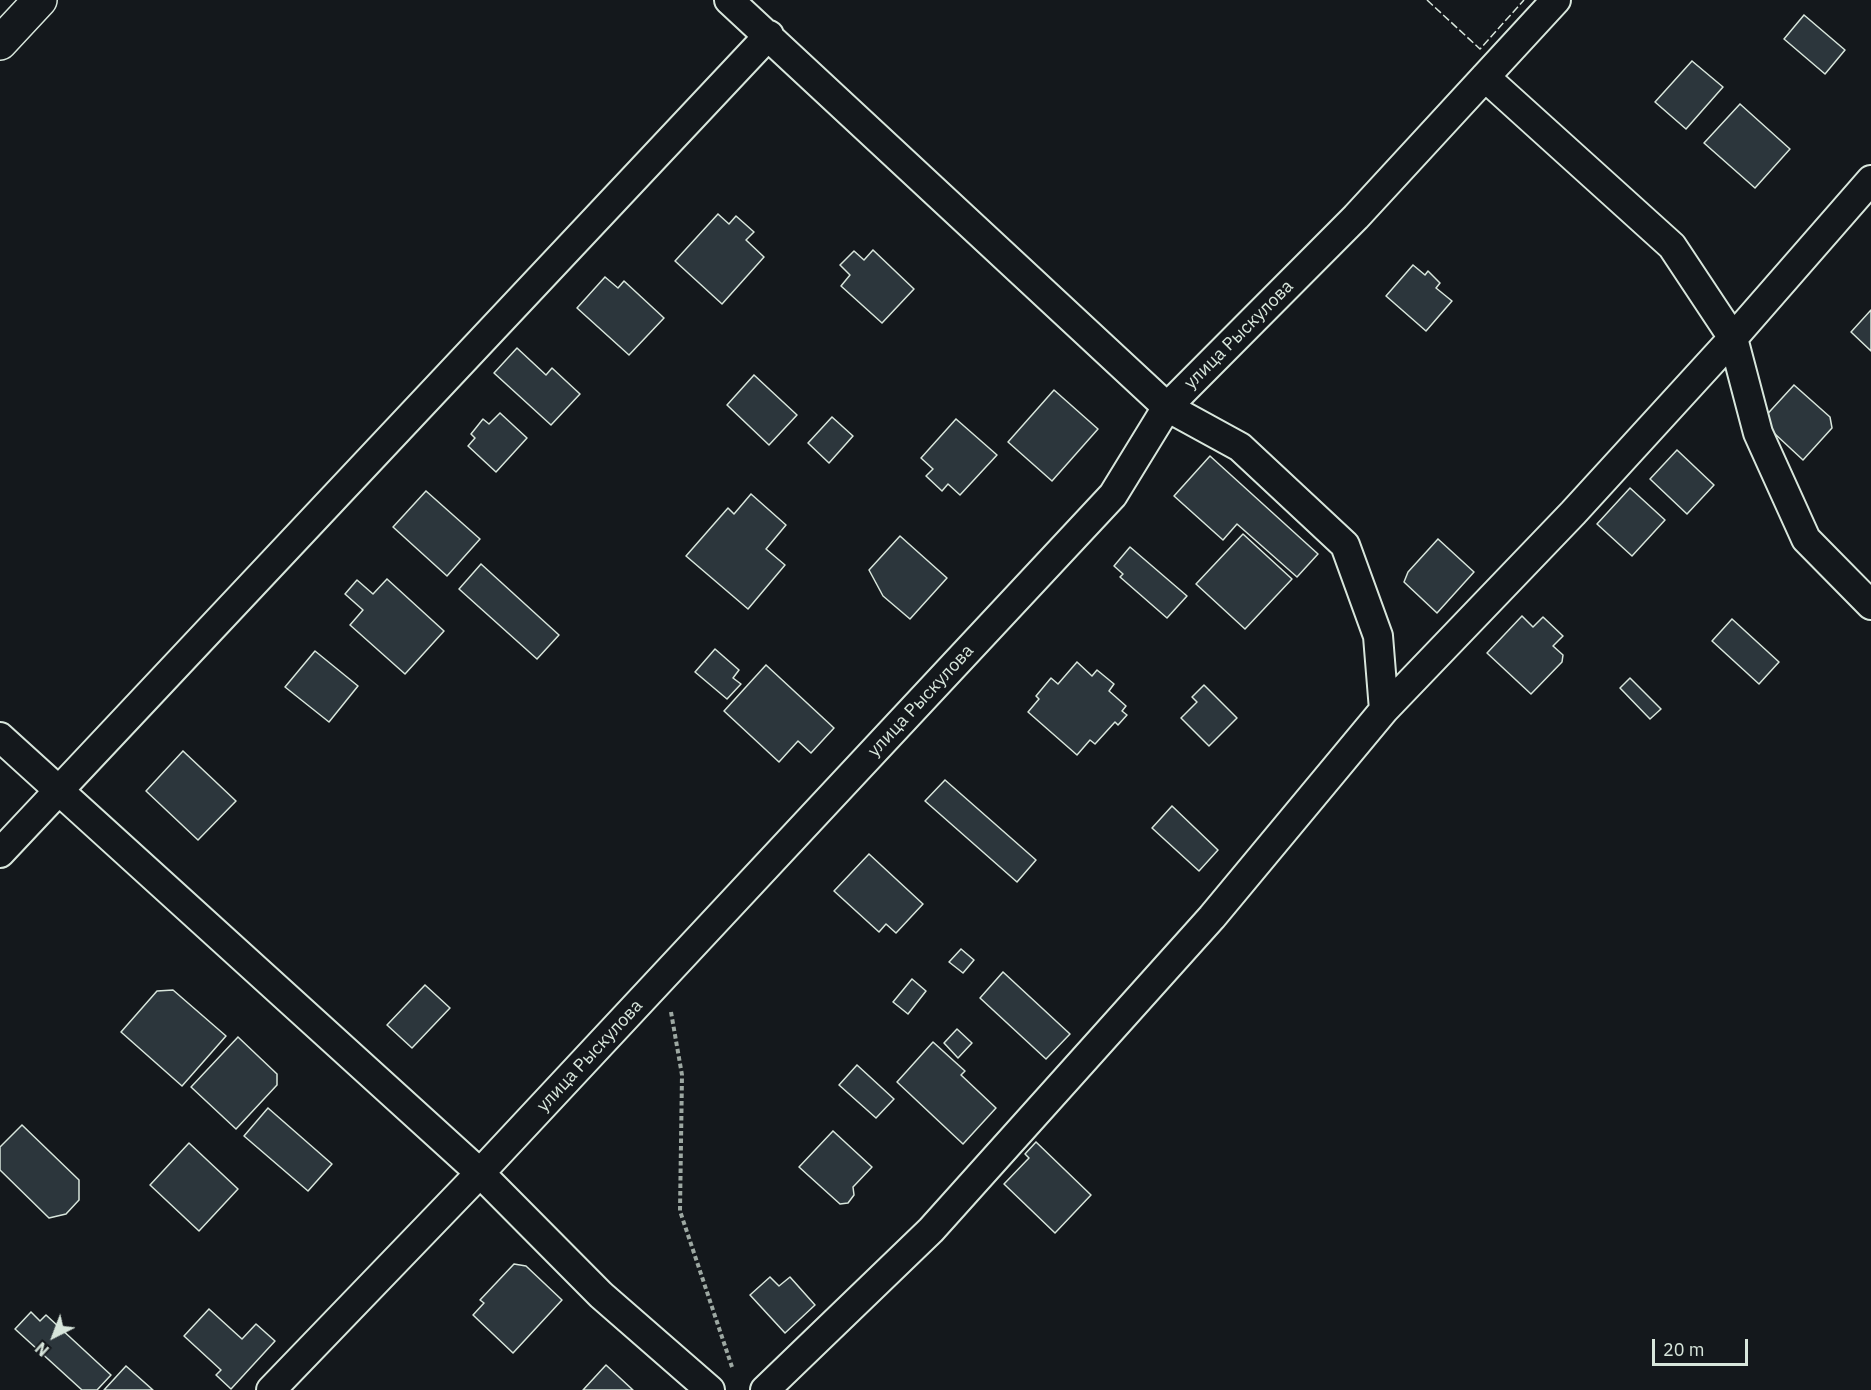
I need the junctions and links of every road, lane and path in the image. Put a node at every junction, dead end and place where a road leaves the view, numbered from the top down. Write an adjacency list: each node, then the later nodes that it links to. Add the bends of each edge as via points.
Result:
1 (40, 0): 5 (street)
2 (729, 0): 4 (street)
3 (1556, 0): 6 (street, улица Рыскулова)
4 (769, 35): 9 (street); 13 (street)
5 (0, 43)
6 (1485, 77): 8 (street, via 1672,246); 9 (street, улица Рыскулова, via 1356,217)
7 (1871, 180): 8 (street)
8 (1733, 338): 10 (street, via 1758,433 1806,539); 11 (street, via 1573,513)
9 (1167, 407): 11 (street, via 1240,447 1345,545 1378,636); 15 (street, улица Рыскулова, via 1113,495)
10 (1870, 602)
11 (1384, 710): 20 (street, via 1212,917 938,1222)
12 (0, 737): 13 (street)
13 (57, 790): 14 (street); 16 (street)
14 (0, 853)
15 (664, 976): 16 (street, улица Рыскулова); 17 (path, via 682,1075 680,1211)
16 (480, 1173): 18 (street, улица Рыскулова); 19 (street, via 601,1295)
17 (734, 1376)
18 (271, 1390)
19 (710, 1390)
20 (765, 1390)

